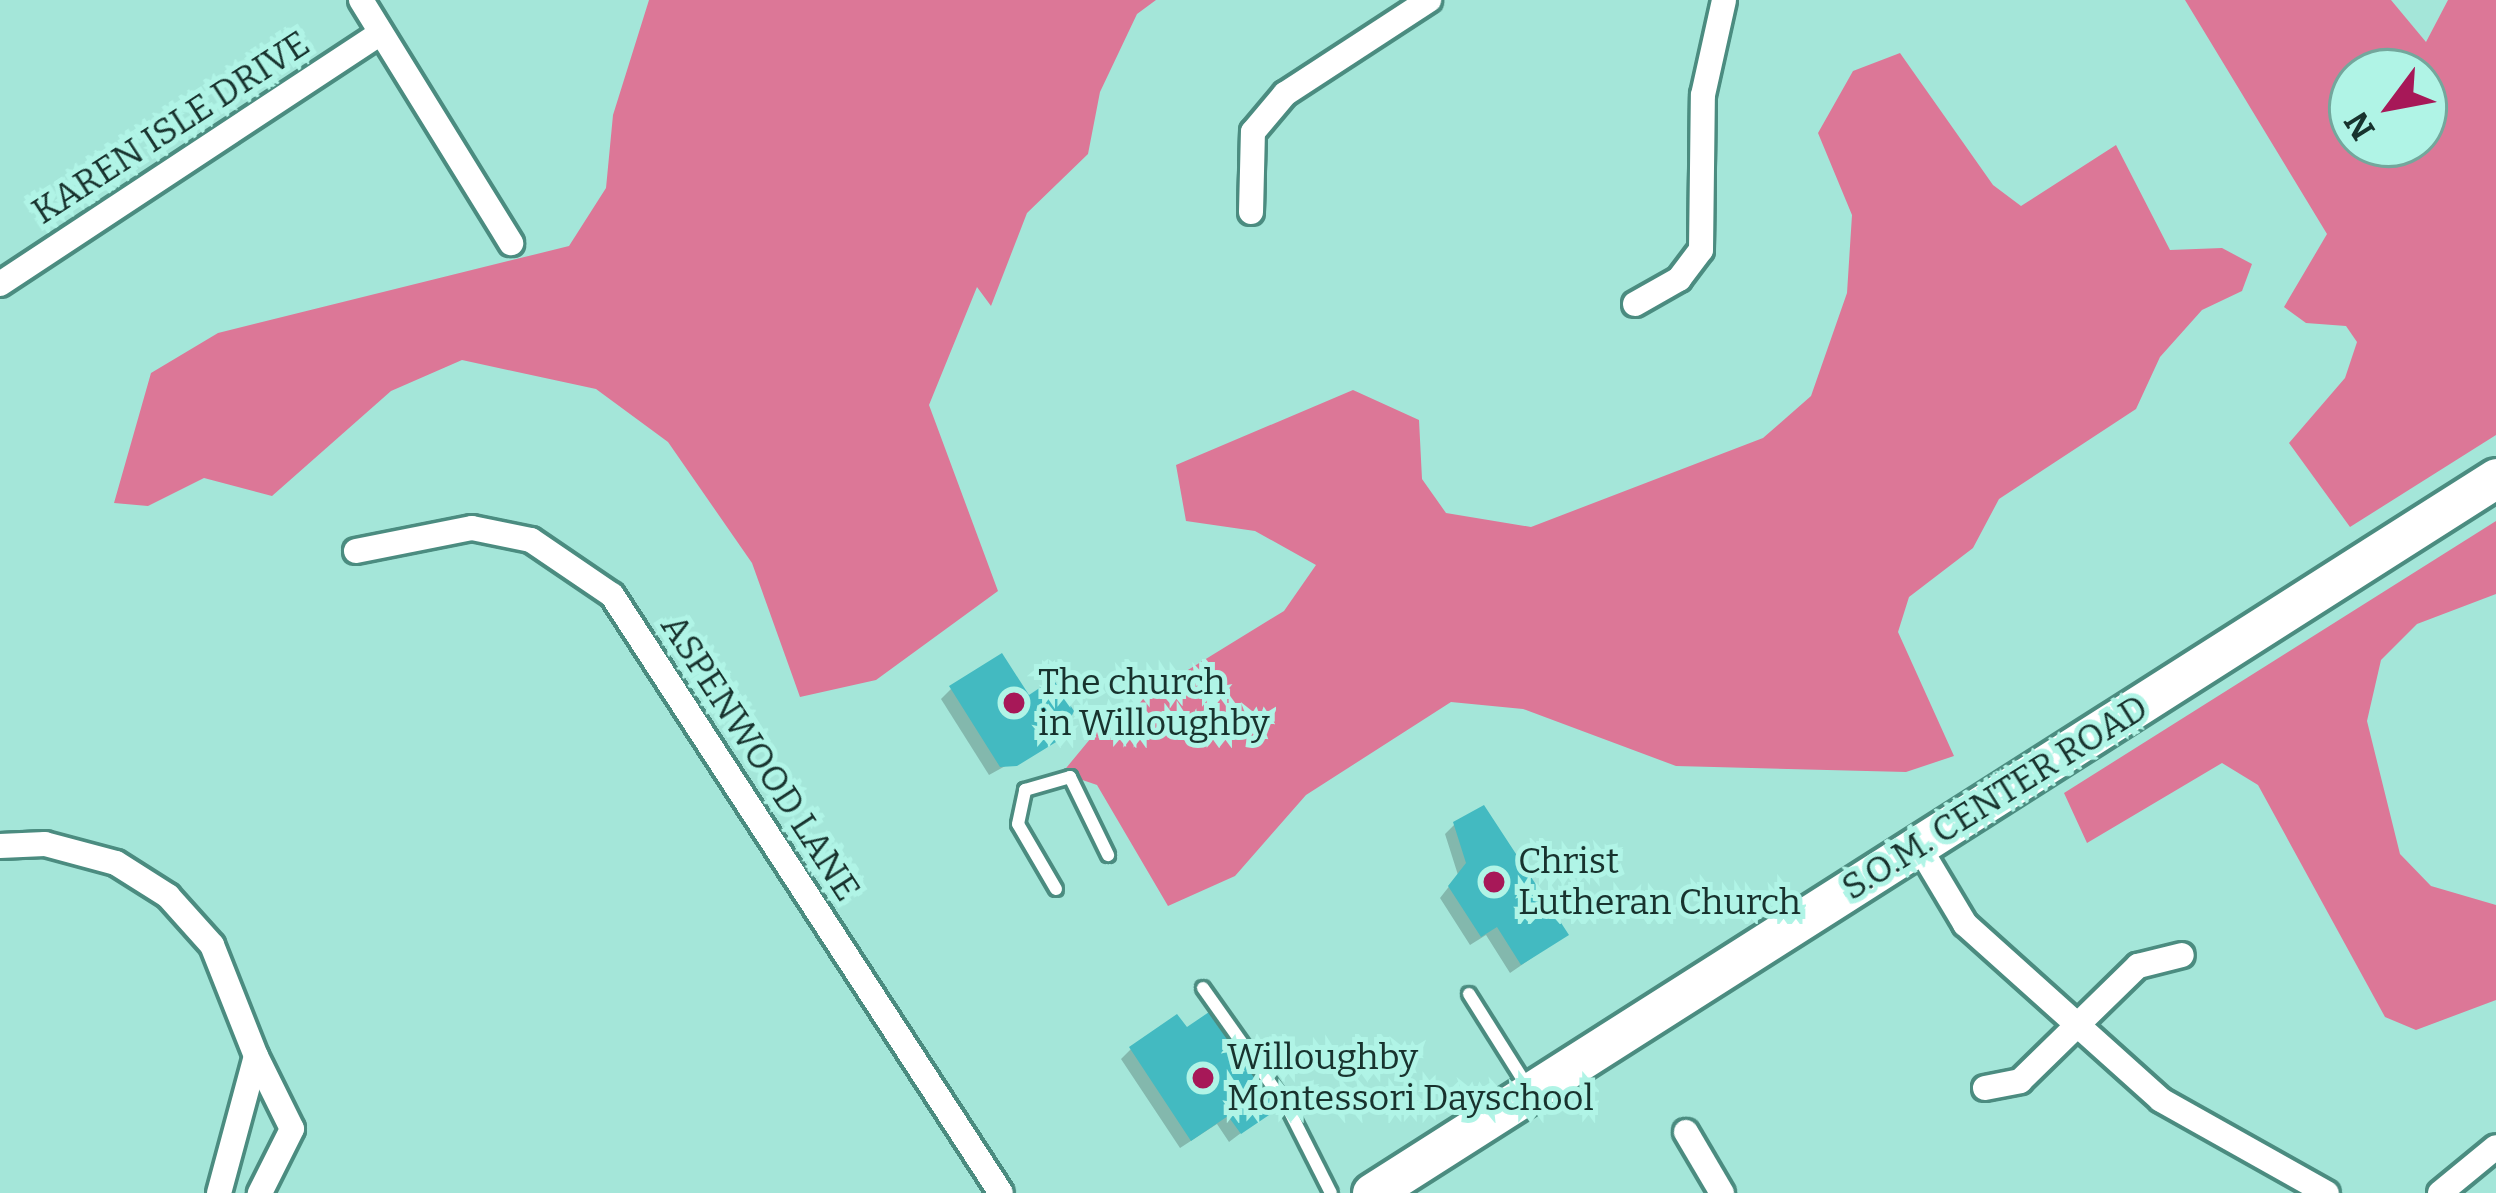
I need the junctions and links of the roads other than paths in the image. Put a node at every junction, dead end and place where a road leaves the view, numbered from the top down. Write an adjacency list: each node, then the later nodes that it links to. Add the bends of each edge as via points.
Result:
1 (361, 0): 4 (street)
2 (1429, 0): 5 (street, via 1263,119 1245,165)
3 (1724, 0): 8 (street, via 1703,95 1701,250 1679,279)
4 (381, 33): 6 (street); 7 (street, KAREN ISLE DRIVE)
5 (1251, 212)
6 (511, 243)
7 (0, 284)
8 (1635, 304)
9 (2496, 478): 12 (main road, S.O.M. CENTER ROAD)
10 (356, 551): 26 (street, ASPENWOOD LANE, via 472,527 531,539 612,596)
11 (0, 846): 19 (street, via 80,850 152,882 212,945)
12 (1919, 847): 18 (street, via 1966,924); 21 (main road, S.O.M. CENTER ROAD)
13 (1108, 855): 14 (lane, via 1070,777 1025,790 1015,814)
14 (1056, 890)
15 (2182, 955): 18 (street, via 2138,966)
16 (1203, 988): 27 (lane, via 1288,1108)
17 (1469, 994): 21 (lane)
18 (2079, 1026): 20 (street, via 2020,1081); 30 (street, via 2161,1100)
19 (256, 1056): 24 (street); 25 (street, via 292,1129)
20 (1985, 1088)
21 (1531, 1092): 28 (main road, S.O.M. CENTER ROAD)
22 (1686, 1132): 29 (street)
23 (2496, 1147): 31 (street)
24 (219, 1193)
25 (260, 1193)
26 (1000, 1193)
27 (1331, 1193)
28 (1372, 1193)
29 (1722, 1193)
30 (2327, 1193)
31 (2440, 1193)

